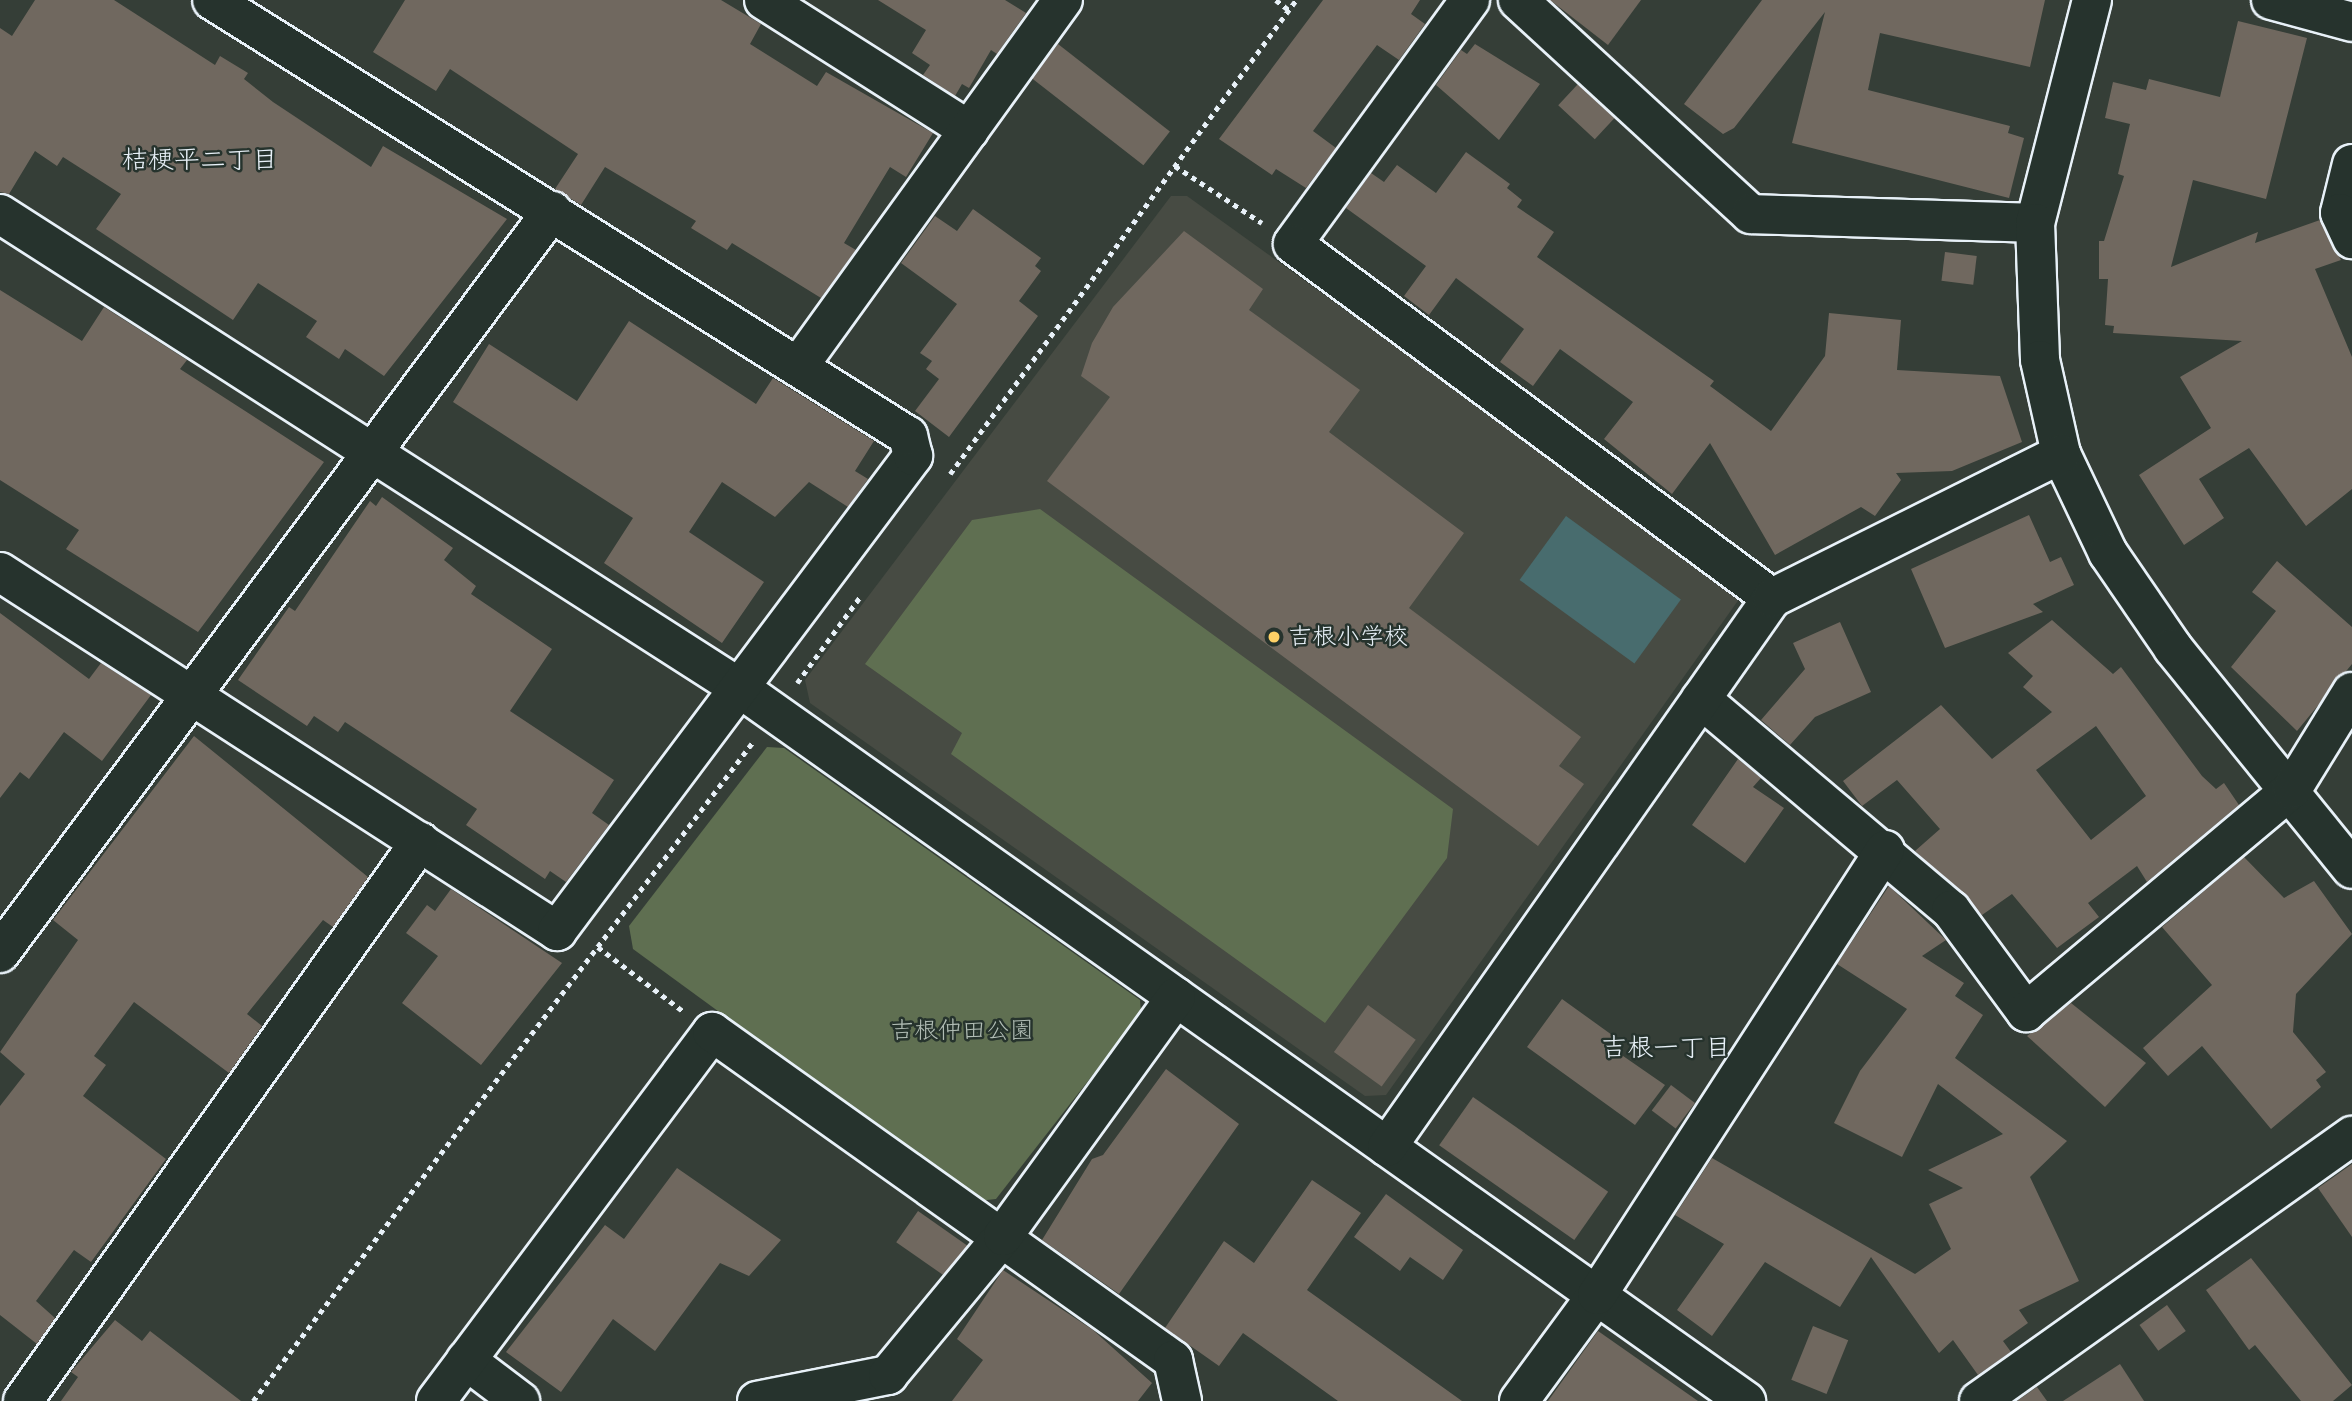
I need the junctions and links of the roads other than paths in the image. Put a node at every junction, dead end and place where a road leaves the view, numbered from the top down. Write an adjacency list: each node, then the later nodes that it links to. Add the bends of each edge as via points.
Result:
1 (212, 0): 11 (street)
2 (764, 0): 9 (street)
3 (1063, 0): 9 (street)
4 (1470, 0): 19 (street, via 1293,244)
5 (1518, 0): 13 (street, via 1751,214)
6 (2092, 0): 13 (street)
7 (2271, 0): 8 (street)
8 (2352, 22)
9 (969, 130): 15 (street)
10 (2352, 164): 14 (street, via 2340,213)
11 (552, 211): 15 (street); 16 (street)
12 (0, 214): 16 (street)
13 (2035, 223): 17 (street, via 2040,360)
14 (2352, 239)
15 (798, 367): 20 (street, via 908,436 913,456)
16 (371, 452): 20 (street); 22 (street)
17 (2061, 454): 19 (street); 24 (street, via 2108,553 2174,648)
18 (0, 572): 22 (street)
19 (1772, 598): 23 (street)
20 (741, 688): 25 (street, via 557,931); 29 (street)
21 (2352, 692): 24 (street)
22 (193, 695): 25 (street); 28 (street)
23 (1702, 699): 26 (street); 31 (street)
24 (2292, 789): 26 (street, via 2026,1012 1951,909); 27 (street)
25 (420, 842): 35 (street)
26 (1885, 850): 33 (street)
27 (2352, 869)
28 (0, 953)
29 (1176, 997): 31 (street); 32 (street)
30 (2352, 1136): 42 (street)
31 (1387, 1147): 33 (street)
32 (1003, 1236): 34 (street, via 712,1032); 38 (street, via 888,1375); 39 (street, via 1172,1360)
33 (1597, 1295): 40 (street); 41 (street)
34 (466, 1360): 36 (street); 37 (street)
35 (23, 1401)
36 (436, 1401)
37 (520, 1401)
38 (757, 1401)
39 (1182, 1401)
40 (1519, 1401)
41 (1746, 1401)
42 (1979, 1401)

